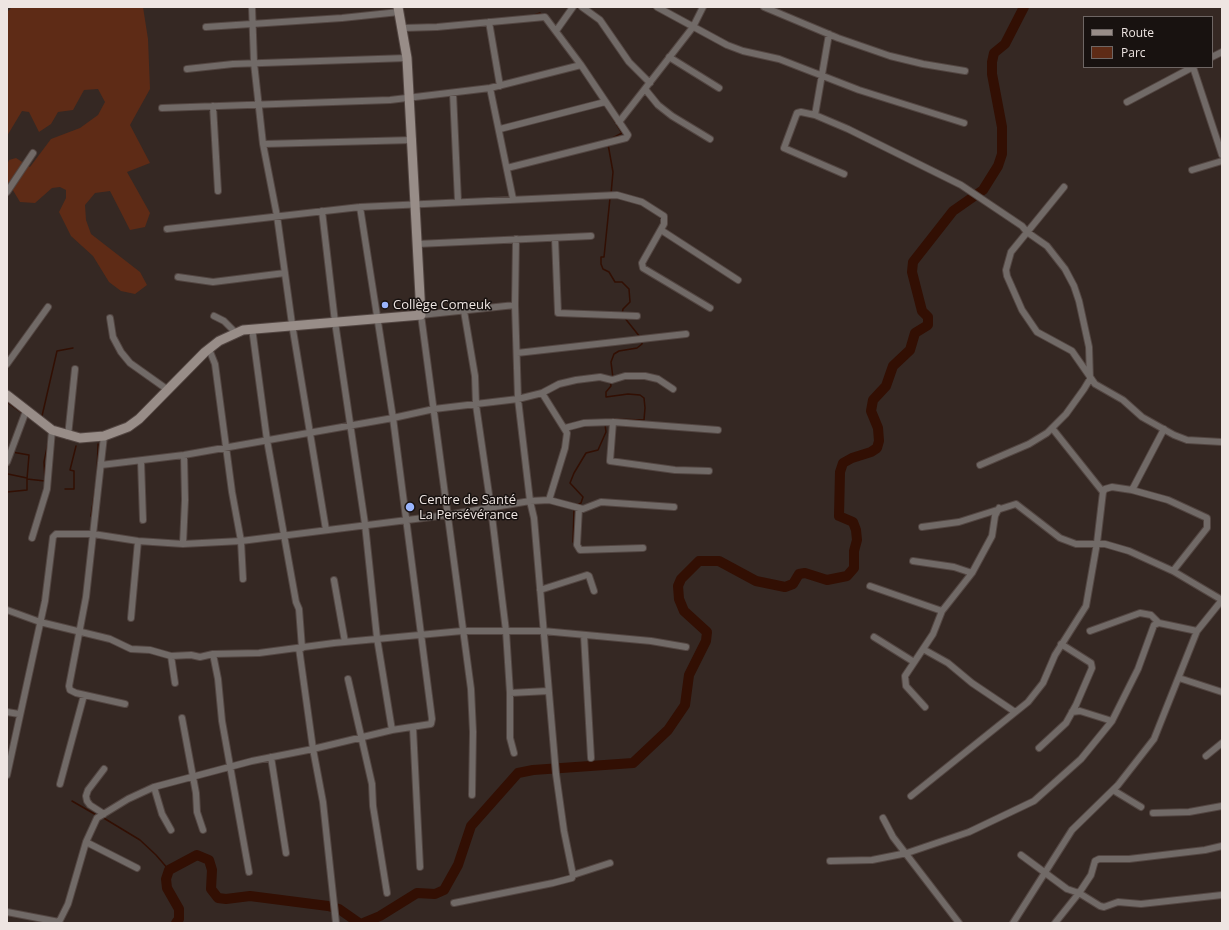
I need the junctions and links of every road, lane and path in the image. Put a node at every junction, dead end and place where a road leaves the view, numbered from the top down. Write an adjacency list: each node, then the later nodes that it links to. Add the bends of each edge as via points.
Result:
1 (252, 7): 9 (street)
2 (572, 7): 13 (street)
3 (582, 7): 26 (street, via 600,20 629,62)
4 (657, 7): 11 (street)
5 (703, 7): 11 (street)
6 (764, 7): 14 (street)
7 (398, 9): 9 (street, via 342,18); 12 (main road)
8 (489, 22): 12 (street); 13 (street, via 541,16 548,19); 27 (street)
9 (251, 23): 10 (street); 19 (street)
10 (206, 27)
11 (692, 27): 18 (street); 25 (street, via 732,47 779,59)
12 (403, 28): 17 (main road)
13 (556, 31): 20 (street)
14 (829, 34): 24 (street, via 890,56); 25 (street)
15 (1222, 52): 16 (street)
16 (1213, 56)
17 (407, 58): 19 (street); 32 (main road)
18 (669, 58): 26 (street); 29 (street)
19 (254, 63): 23 (street); 35 (street)
20 (581, 65): 27 (street); 33 (street)
21 (1191, 68): 34 (street)
22 (1193, 68): 46 (street)
23 (188, 69)
24 (965, 71)
25 (820, 76): 38 (street); 40 (street)
26 (650, 83): 30 (street)
27 (500, 86): 28 (street)
28 (490, 88): 31 (street); 41 (street)
29 (719, 88)
30 (645, 89): 39 (street); 42 (street, via 658,105 672,116)
31 (452, 93): 32 (street); 55 (street)
32 (410, 98): 35 (street, via 367,102); 43 (main road)
33 (605, 102): 39 (street); 41 (street)
34 (1127, 102)
35 (258, 105): 36 (street); 44 (street)
36 (213, 106): 37 (street); 52 (street)
37 (162, 108)
38 (815, 115): 50 (street, via 798,113 784,148); 62 (street, via 881,144 946,177 984,200)
39 (619, 122): 48 (street, via 628,135 626,138)
40 (964, 123)
41 (500, 129): 48 (street)
42 (710, 139)
43 (413, 140): 44 (street); 56 (main road)
44 (263, 144): 59 (street)
45 (33, 153): 53 (street)
46 (1222, 155)
47 (1222, 161): 49 (street)
48 (507, 168): 54 (street)
49 (1192, 170)
50 (844, 174)
51 (1064, 187): 62 (street)
52 (218, 191)
53 (7, 192)
54 (513, 199): 55 (street); 61 (street, via 625,196 650,206 664,216)
55 (458, 201): 56 (street)
56 (415, 204): 57 (street); 66 (main road)
57 (360, 207): 58 (street); 78 (street)
58 (322, 211): 59 (street); 79 (street)
59 (277, 216): 60 (street); 67 (street)
60 (167, 229)
61 (661, 230): 69 (street); 72 (street, via 642,266)
62 (1027, 232): 88 (street, via 1055,255 1074,286 1087,339); 88 (street, via 1011,252 1006,270 1009,284 1033,327 1044,337 1072,351)
63 (591, 236): 64 (street)
64 (555, 238): 65 (street); 76 (street, via 558,313)
65 (516, 240): 66 (street); 70 (street)
66 (417, 244): 74 (main road)
67 (285, 273): 68 (street, via 213,282); 80 (street)
68 (178, 277)
69 (738, 280)
70 (515, 305): 73 (street); 85 (street)
71 (48, 307): 86 (street)
72 (710, 308)
73 (464, 311): 74 (street); 94 (street, via 475,376)
74 (421, 315): 78 (main road); 95 (street)
75 (214, 316): 82 (street, via 224,321)
76 (637, 316)
77 (110, 318): 90 (street, via 113,337 121,352 130,363)
78 (378, 319): 79 (main road); 97 (street)
79 (335, 322): 80 (main road); 99 (street)
80 (292, 324): 81 (main road); 105 (street)
81 (252, 328): 82 (main road); 108 (street)
82 (236, 333): 84 (main road)
83 (686, 334): 85 (street)
84 (209, 349): 90 (main road); 110 (street, via 215,364)
85 (517, 353): 93 (street)
86 (7, 364)
87 (76, 369): 106 (street)
88 (1090, 379): 101 (street, via 1075,403); 102 (street, via 1123,400 1142,417)
89 (673, 389): 91 (street, via 658,379 625,376 612,380 600,377 576,380 559,384)
90 (168, 390): 107 (main road, via 139,419)
91 (542, 393): 93 (street); 100 (street)
92 (7, 395): 96 (main road)
93 (518, 399): 94 (street); 120 (street)
94 (476, 405): 95 (street); 122 (street)
95 (434, 409): 97 (street); 125 (street)
96 (26, 411): 103 (main road); 113 (street)
97 (393, 418): 99 (street); 127 (street)
98 (613, 422): 100 (street, via 584,423); 104 (street); 116 (street, via 610,461 675,470)
99 (351, 425): 105 (street); 128 (street)
100 (565, 428): 119 (street, via 565,448)
101 (1052, 428): 115 (street, via 1029,444); 118 (street)
102 (1164, 429): 109 (street, via 1187,440); 117 (street)
103 (52, 430): 106 (main road); 133 (street, via 47,489)
104 (718, 430)
105 (310, 432): 108 (street); 130 (street)
106 (68, 436): 107 (main road)
107 (104, 436): 114 (street)
108 (267, 440): 110 (street); 132 (street)
109 (1222, 442)
110 (226, 447): 111 (street); 135 (street)
111 (184, 454): 112 (street); 137 (street)
112 (141, 461): 114 (street); 126 (street)
113 (7, 462)
114 (101, 465): 131 (street)
115 (980, 465)
116 (709, 471)
117 (1132, 490): 118 (street, via 1108,488); 140 (street, via 1168,500 1207,518 1207,528)
118 (1103, 492): 136 (street)
119 (548, 500): 120 (street); 123 (street)
120 (530, 501): 122 (street); 145 (street, via 534,518)
121 (674, 507): 123 (street, via 602,502)
122 (491, 508): 125 (street); 155 (street)
123 (578, 508): 138 (street, via 580,550)
124 (999, 508): 129 (street, via 959,522); 136 (street, via 1016,504 1060,538 1076,544); 141 (street, via 992,536)
125 (447, 515): 127 (street); 154 (street)
126 (143, 520)
127 (405, 520): 128 (street); 159 (street)
128 (365, 524): 130 (street); 162 (street)
129 (922, 527)
130 (326, 530): 132 (street)
131 (93, 534): 134 (street); 151 (street, via 54,535); 153 (street, via 86,597)
132 (285, 535): 135 (street); 166 (street, via 302,624)
133 (32, 538)
134 (138, 541): 137 (street); 150 (street)
135 (242, 541): 137 (street); 142 (street)
136 (1097, 543): 140 (street, via 1117,546); 164 (street, via 1086,606)
137 (183, 544)
138 (643, 548)
139 (913, 561): 141 (street, via 954,567)
140 (1173, 571): 147 (street)
141 (972, 573): 149 (street)
142 (243, 579)
143 (334, 580): 163 (street)
144 (870, 586): 149 (street)
145 (540, 590): 146 (street, via 587,575); 156 (street)
146 (594, 591)
147 (1222, 600): 158 (street)
148 (7, 610): 151 (street)
149 (942, 610): 167 (street, via 933,634)
150 (131, 618)
151 (40, 622): 153 (street); 183 (street)
152 (1159, 623): 157 (street, via 1151,615 1140,613); 158 (street); 185 (street, via 1154,625 1138,669)
153 (79, 630): 169 (street, via 110,638 131,649 150,650); 177 (street, via 69,686 70,690)
154 (462, 631): 155 (street); 159 (street); 203 (street, via 471,689)
155 (506, 631): 156 (street); 176 (street)
156 (543, 631): 160 (street); 174 (street)
157 (1090, 631)
158 (1197, 631): 171 (street)
159 (421, 634): 162 (street); 186 (street, via 432,724)
160 (584, 635): 165 (street); 195 (street)
161 (874, 637): 170 (street)
162 (377, 638): 163 (street); 187 (street)
163 (345, 642): 166 (street)
164 (1060, 644): 181 (street, via 1043,683 1028,702); 182 (street, via 1092,666)
165 (686, 646)
166 (301, 648): 168 (street, via 259,653); 191 (street)
167 (923, 649): 170 (street); 181 (street, via 948,663)
168 (213, 654): 169 (street, via 200,657); 196 (street)
169 (171, 656): 173 (street)
170 (914, 662): 179 (street, via 904,682)
171 (1179, 678): 175 (street); 202 (street, via 1154,739)
172 (348, 679): 188 (street)
173 (175, 683)
174 (548, 691): 176 (street); 223 (street, via 556,774)
175 (1222, 692)
176 (510, 693): 192 (street, via 510,738)
177 (84, 694): 178 (street); 200 (street)
178 (126, 704)
179 (925, 707)
180 (7, 712): 183 (street)
181 (1015, 712): 204 (street)
182 (1072, 712): 185 (street); 190 (street, via 1066,722)
183 (19, 714): 198 (street)
184 (182, 718): 199 (street)
185 (1112, 721): 215 (street, via 1081,759 1034,801 969,832)
186 (413, 728): 187 (street); 219 (street)
187 (392, 730): 188 (street)
188 (361, 738): 191 (street); 224 (street, via 372,784 373,806)
189 (1222, 743): 193 (street)
190 (1039, 748)
191 (313, 749): 194 (street); 229 (street, via 324,810)
192 (514, 753)
193 (1206, 756)
194 (271, 757): 196 (street); 214 (street)
195 (591, 758)
196 (230, 766): 199 (street); 222 (street)
197 (104, 769): 208 (street, via 86,796 90,805)
198 (7, 775)
199 (192, 776): 201 (street); 211 (street, via 197,812)
200 (60, 784)
201 (154, 787): 208 (street); 210 (street, via 162,814)
202 (1112, 790): 206 (street); 221 (street, via 1074,827)
203 (472, 795)
204 (911, 796)
205 (1222, 806): 207 (street, via 1189,812)
206 (1141, 807)
207 (1153, 813)
208 (104, 814): 212 (street, via 97,818)
209 (883, 818): 215 (street)
210 (171, 830)
211 (203, 830)
212 (86, 842): 220 (street); 228 (street, via 68,904 59,922)
213 (1222, 846): 225 (street, via 1129,859 1099,859 1095,861 1091,875)
214 (286, 853)
215 (907, 853): 217 (street, via 872,860); 230 (street)
216 (1021, 855): 221 (street)
217 (830, 861)
218 (610, 863): 223 (street)
219 (420, 867)
220 (137, 868)
221 (1045, 871): 225 (street, via 1067,888); 231 (street)
222 (249, 872)
223 (573, 875): 227 (street, via 572,878 553,883)
224 (387, 893)
225 (1079, 893): 226 (street, via 1104,907 1118,902 1142,904); 232 (street)
226 (1222, 895)
227 (454, 903)
228 (7, 912)
229 (336, 923)
230 (959, 923)
231 (1013, 923)
232 (1055, 923)

